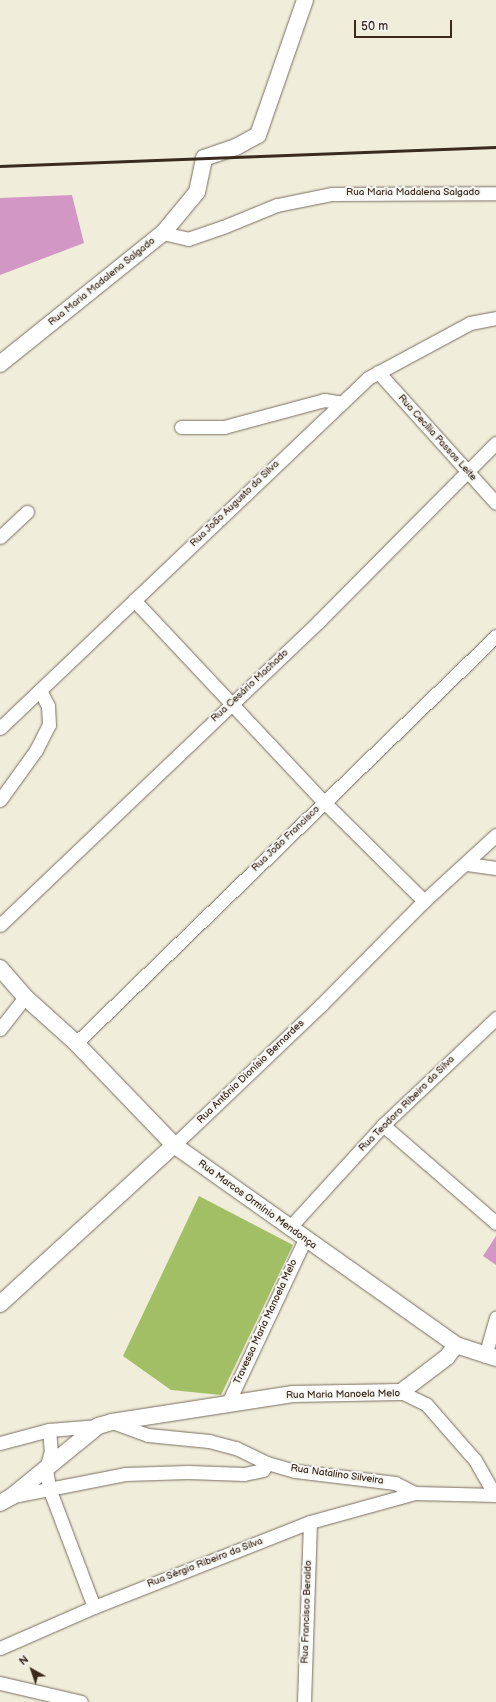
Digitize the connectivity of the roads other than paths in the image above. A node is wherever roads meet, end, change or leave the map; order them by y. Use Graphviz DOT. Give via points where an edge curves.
graph roads {
  1 [pos="305,0"];
  2 [pos="496,193"];
  3 [pos="163,233"];
  4 [pos="496,318"];
  5 [pos="0,364"];
  6 [pos="378,372"];
  7 [pos="339,402"];
  8 [pos="181,427"];
  9 [pos="496,443"];
  10 [pos="467,471"];
  11 [pos="496,503"];
  12 [pos="27,512"];
  13 [pos="0,537"];
  14 [pos="134,600"];
  15 [pos="496,636"];
  16 [pos="40,690"];
  17 [pos="231,703"];
  18 [pos="0,728"];
  19 [pos="0,800"];
  20 [pos="324,802"];
  21 [pos="496,835"];
  22 [pos="467,864"];
  23 [pos="496,868"];
  24 [pos="424,901"];
  25 [pos="0,925"];
  26 [pos="0,968"];
  27 [pos="26,997"];
  28 [pos="496,1018"];
  29 [pos="0,1029"];
  30 [pos="76,1043"];
  31 [pos="383,1125"];
  32 [pos="174,1145"];
  33 [pos="496,1223"];
  34 [pos="289,1228"];
  35 [pos="305,1239"];
  36 [pos="0,1304"];
  37 [pos="496,1318"];
  38 [pos="456,1345"];
  39 [pos="491,1357"];
  40 [pos="401,1392"];
  41 [pos="227,1405"];
  42 [pos="105,1424"];
  43 [pos="50,1430"];
  44 [pos="0,1443"];
  45 [pos="267,1463"];
  46 [pos="46,1469"];
  47 [pos="49,1488"];
  48 [pos="415,1493"];
  49 [pos="496,1495"];
  50 [pos="6,1500"];
  51 [pos="310,1522"];
  52 [pos="94,1607"];
  53 [pos="0,1648"];
  54 [pos="0,1683"];
  55 [pos="81,1702"];
  56 [pos="304,1702"];
  1 -- 3 [label="street" via="258,135 236,147 204,158 197,192"];
  2 -- 3 [label="street, Rua Maria Madalena Salgado" via="331,194 277,204 188,239"];
  3 -- 5 [label="street, Rua Maria Madalena Salgado"];
  4 -- 6 [label="street, Rua João Augusto da Silva" via="470,322"];
  6 -- 7 [label="street, Rua João Augusto da Silva"];
  6 -- 10 [label="street, Rua Cecília Passos Leite"];
  7 -- 8 [label="street" via="324,400 224,427"];
  7 -- 14 [label="street, Rua João Augusto da Silva"];
  9 -- 10 [label="street, Rua Cesário Machado"];
  10 -- 11 [label="street, Rua Cecília Passos Leite"];
  10 -- 17 [label="street, Rua Cesário Machado" via="319,621"];
  12 -- 13 [label="street"];
  14 -- 16 [label="street, Rua João Augusto da Silva"];
  14 -- 17 [label="street"];
  15 -- 20 [label="street, Rua João Francisco"];
  16 -- 18 [label="street, Rua João Augusto da Silva"];
  16 -- 19 [label="street" via="48,706 49,725 36,750"];
  17 -- 20 [label="street"];
  17 -- 25 [label="street, Rua Cesário Machado"];
  20 -- 24 [label="street"];
  20 -- 30 [label="street, Rua João Francisco"];
  21 -- 22 [label="street, Rua Antônio Dionísio Bernardes"];
  22 -- 23 [label="street"];
  22 -- 24 [label="street, Rua Antônio Dionísio Bernardes"];
  24 -- 32 [label="street, Rua Antônio Dionísio Bernardes" via="321,1005"];
  26 -- 27 [label="street, Rua Marcos Ormínio Mendonça"];
  27 -- 29 [label="street"];
  27 -- 30 [label="street, Rua Marcos Ormínio Mendonça"];
  28 -- 31 [label="street, Rua Teodoro Ribeiro da Silva"];
  30 -- 32 [label="street, Rua Marcos Ormínio Mendonça"];
  31 -- 33 [label="street"];
  31 -- 34 [label="street, Rua Teodoro Ribeiro da Silva"];
  32 -- 34 [label="street, Rua Marcos Ormínio Mendonça"];
  32 -- 36 [label="street, Rua Antônio Dionísio Bernardes"];
  34 -- 35 [label="street, Rua Marcos Ormínio Mendonça"];
  35 -- 38 [label="street, Rua Marcos Ormínio Mendonça"];
  35 -- 41 [label="street, Travessa Maria Manoela Melo"];
  37 -- 39 [label="street"];
  38 -- 39 [label="street, Rua Marcos Ormínio Mendonça"];
  38 -- 40 [label="street" via="447,1357"];
  40 -- 41 [label="street, Rua Maria Manoela Melo" via="293,1394"];
  40 -- 49 [label="street, Rua Maria Manoela Melo" via="426,1404 475,1460"];
  41 -- 42 [label="street, Rua Maria Manoela Melo"];
  42 -- 43 [label="street"];
  42 -- 45 [label="street, Rua Natalino Silveira" via="148,1434 209,1440 236,1448"];
  42 -- 46 [label="street"];
  43 -- 44 [label="street"];
  43 -- 46 [label="street" via="51,1451"];
  45 -- 47 [label="street" via="263,1470 244,1474 125,1474"];
  45 -- 48 [label="street, Rua Natalino Silveira" via="295,1471 395,1483"];
  46 -- 47 [label="street"];
  46 -- 50 [label="street"];
  47 -- 50 [label="street"];
  47 -- 52 [label="street"];
  48 -- 49 [label="street, Rua Natalino Silveira"];
  48 -- 51 [label="street, Rua Sérgio Ribeiro da Silva"];
  51 -- 52 [label="street, Rua Sérgio Ribeiro da Silva"];
  51 -- 56 [label="street, Rua Francisco Beraldo"];
  52 -- 53 [label="street, Rua Sérgio Ribeiro da Silva"];
  54 -- 55 [label="street"];
}
